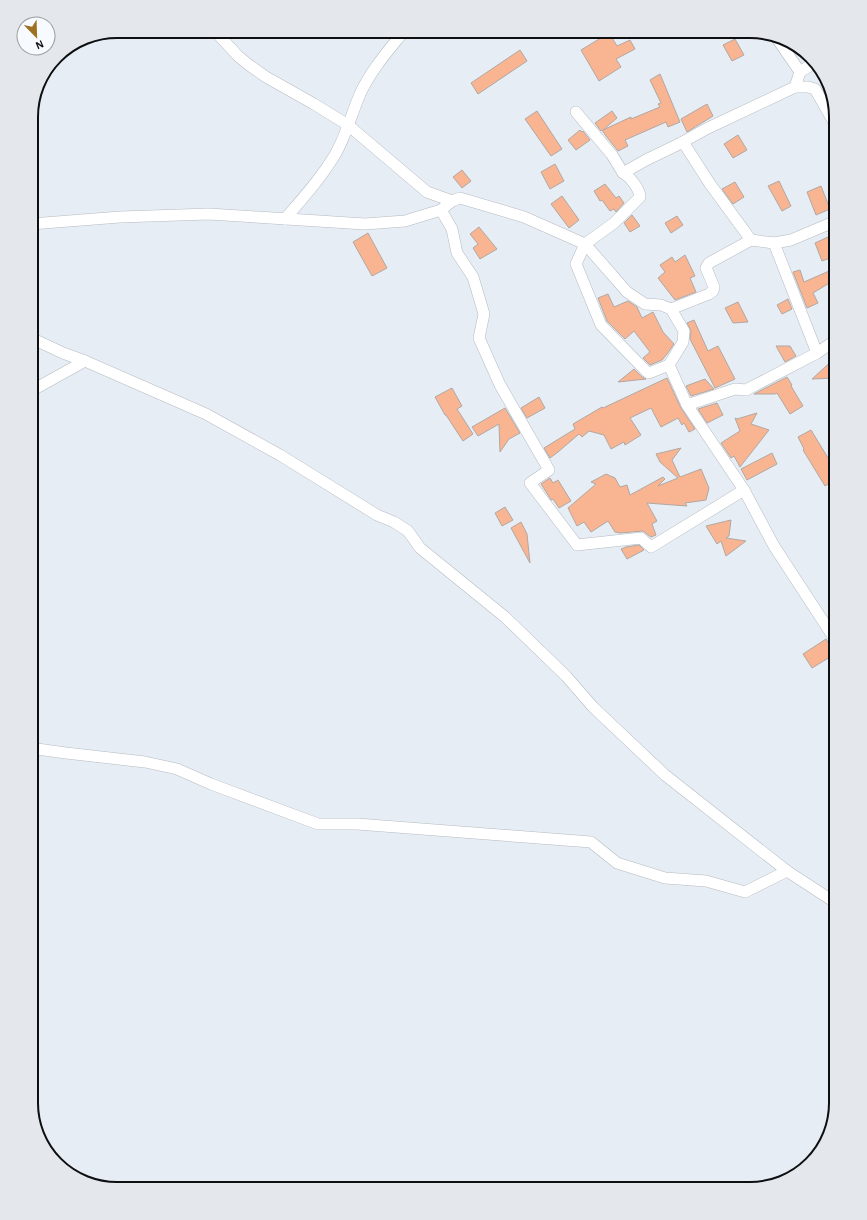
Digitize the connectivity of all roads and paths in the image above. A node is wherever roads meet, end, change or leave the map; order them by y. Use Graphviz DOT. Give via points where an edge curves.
graph roads {
  1 [pos="221,38"];
  2 [pos="399,38"];
  3 [pos="781,44"];
  4 [pos="810,66"];
  5 [pos="800,72"];
  6 [pos="795,87"];
  7 [pos="576,112"];
  8 [pos="829,113"];
  9 [pos="348,125"];
  10 [pos="683,142"];
  11 [pos="624,173"];
  12 [pos="452,201"];
  13 [pos="441,210"];
  14 [pos="285,219"];
  15 [pos="38,223"];
  16 [pos="829,224"];
  17 [pos="751,240"];
  18 [pos="774,243"];
  19 [pos="585,244"];
  20 [pos="671,309"];
  21 [pos="38,341"];
  22 [pos="829,344"];
  23 [pos="817,352"];
  24 [pos="85,361"];
  25 [pos="669,365"];
  26 [pos="38,387"];
  27 [pos="687,405"];
  28 [pos="744,490"];
  29 [pos="829,630"];
  30 [pos="38,749"];
  31 [pos="787,871"];
  32 [pos="829,898"];
  1 -- 9 [label="street" via="238,56 266,77"];
  2 -- 9 [label="street" via="366,82"];
  3 -- 5 [label="street"];
  4 -- 5 [label="street"];
  5 -- 6 [label="street"];
  6 -- 8 [label="street" via="815,89"];
  6 -- 10 [label="street"];
  7 -- 11 [label="street" via="612,154"];
  9 -- 12 [label="street" via="427,192"];
  9 -- 14 [label="street" via="330,162"];
  10 -- 11 [label="street"];
  10 -- 17 [label="street"];
  11 -- 19 [label="street" via="640,197 614,223"];
  12 -- 13 [label="street"];
  12 -- 19 [label="street" via="460,198 524,217"];
  13 -- 14 [label="street" via="405,221 365,224"];
  13 -- 28 [label="street" via="452,228 457,253 472,277 484,314 479,338 500,385 549,470 530,483 577,546 641,538 651,547"];
  14 -- 15 [label="street" via="209,214"];
  16 -- 18 [label="street" via="797,238"];
  17 -- 18 [label="street"];
  17 -- 20 [label="street" via="707,265 713,291"];
  18 -- 23 [label="street"];
  19 -- 20 [label="street" via="627,292 645,304 661,305"];
  19 -- 25 [label="street" via="576,264 601,325 647,372"];
  20 -- 25 [label="street" via="684,331 683,342"];
  21 -- 24 [label="street"];
  22 -- 23 [label="street"];
  23 -- 27 [label="street" via="746,390 735,389"];
  24 -- 26 [label="street"];
  24 -- 31 [label="street" via="206,414 408,532 420,548 506,617 566,676 593,707 665,775"];
  25 -- 27 [label="street"];
  27 -- 28 [label="street"];
  28 -- 29 [label="street" via="774,546"];
  30 -- 31 [label="street" via="145,762 177,769 318,824 357,824 591,842 616,863 665,878 706,881 745,892"];
  31 -- 32 [label="street"];
}
